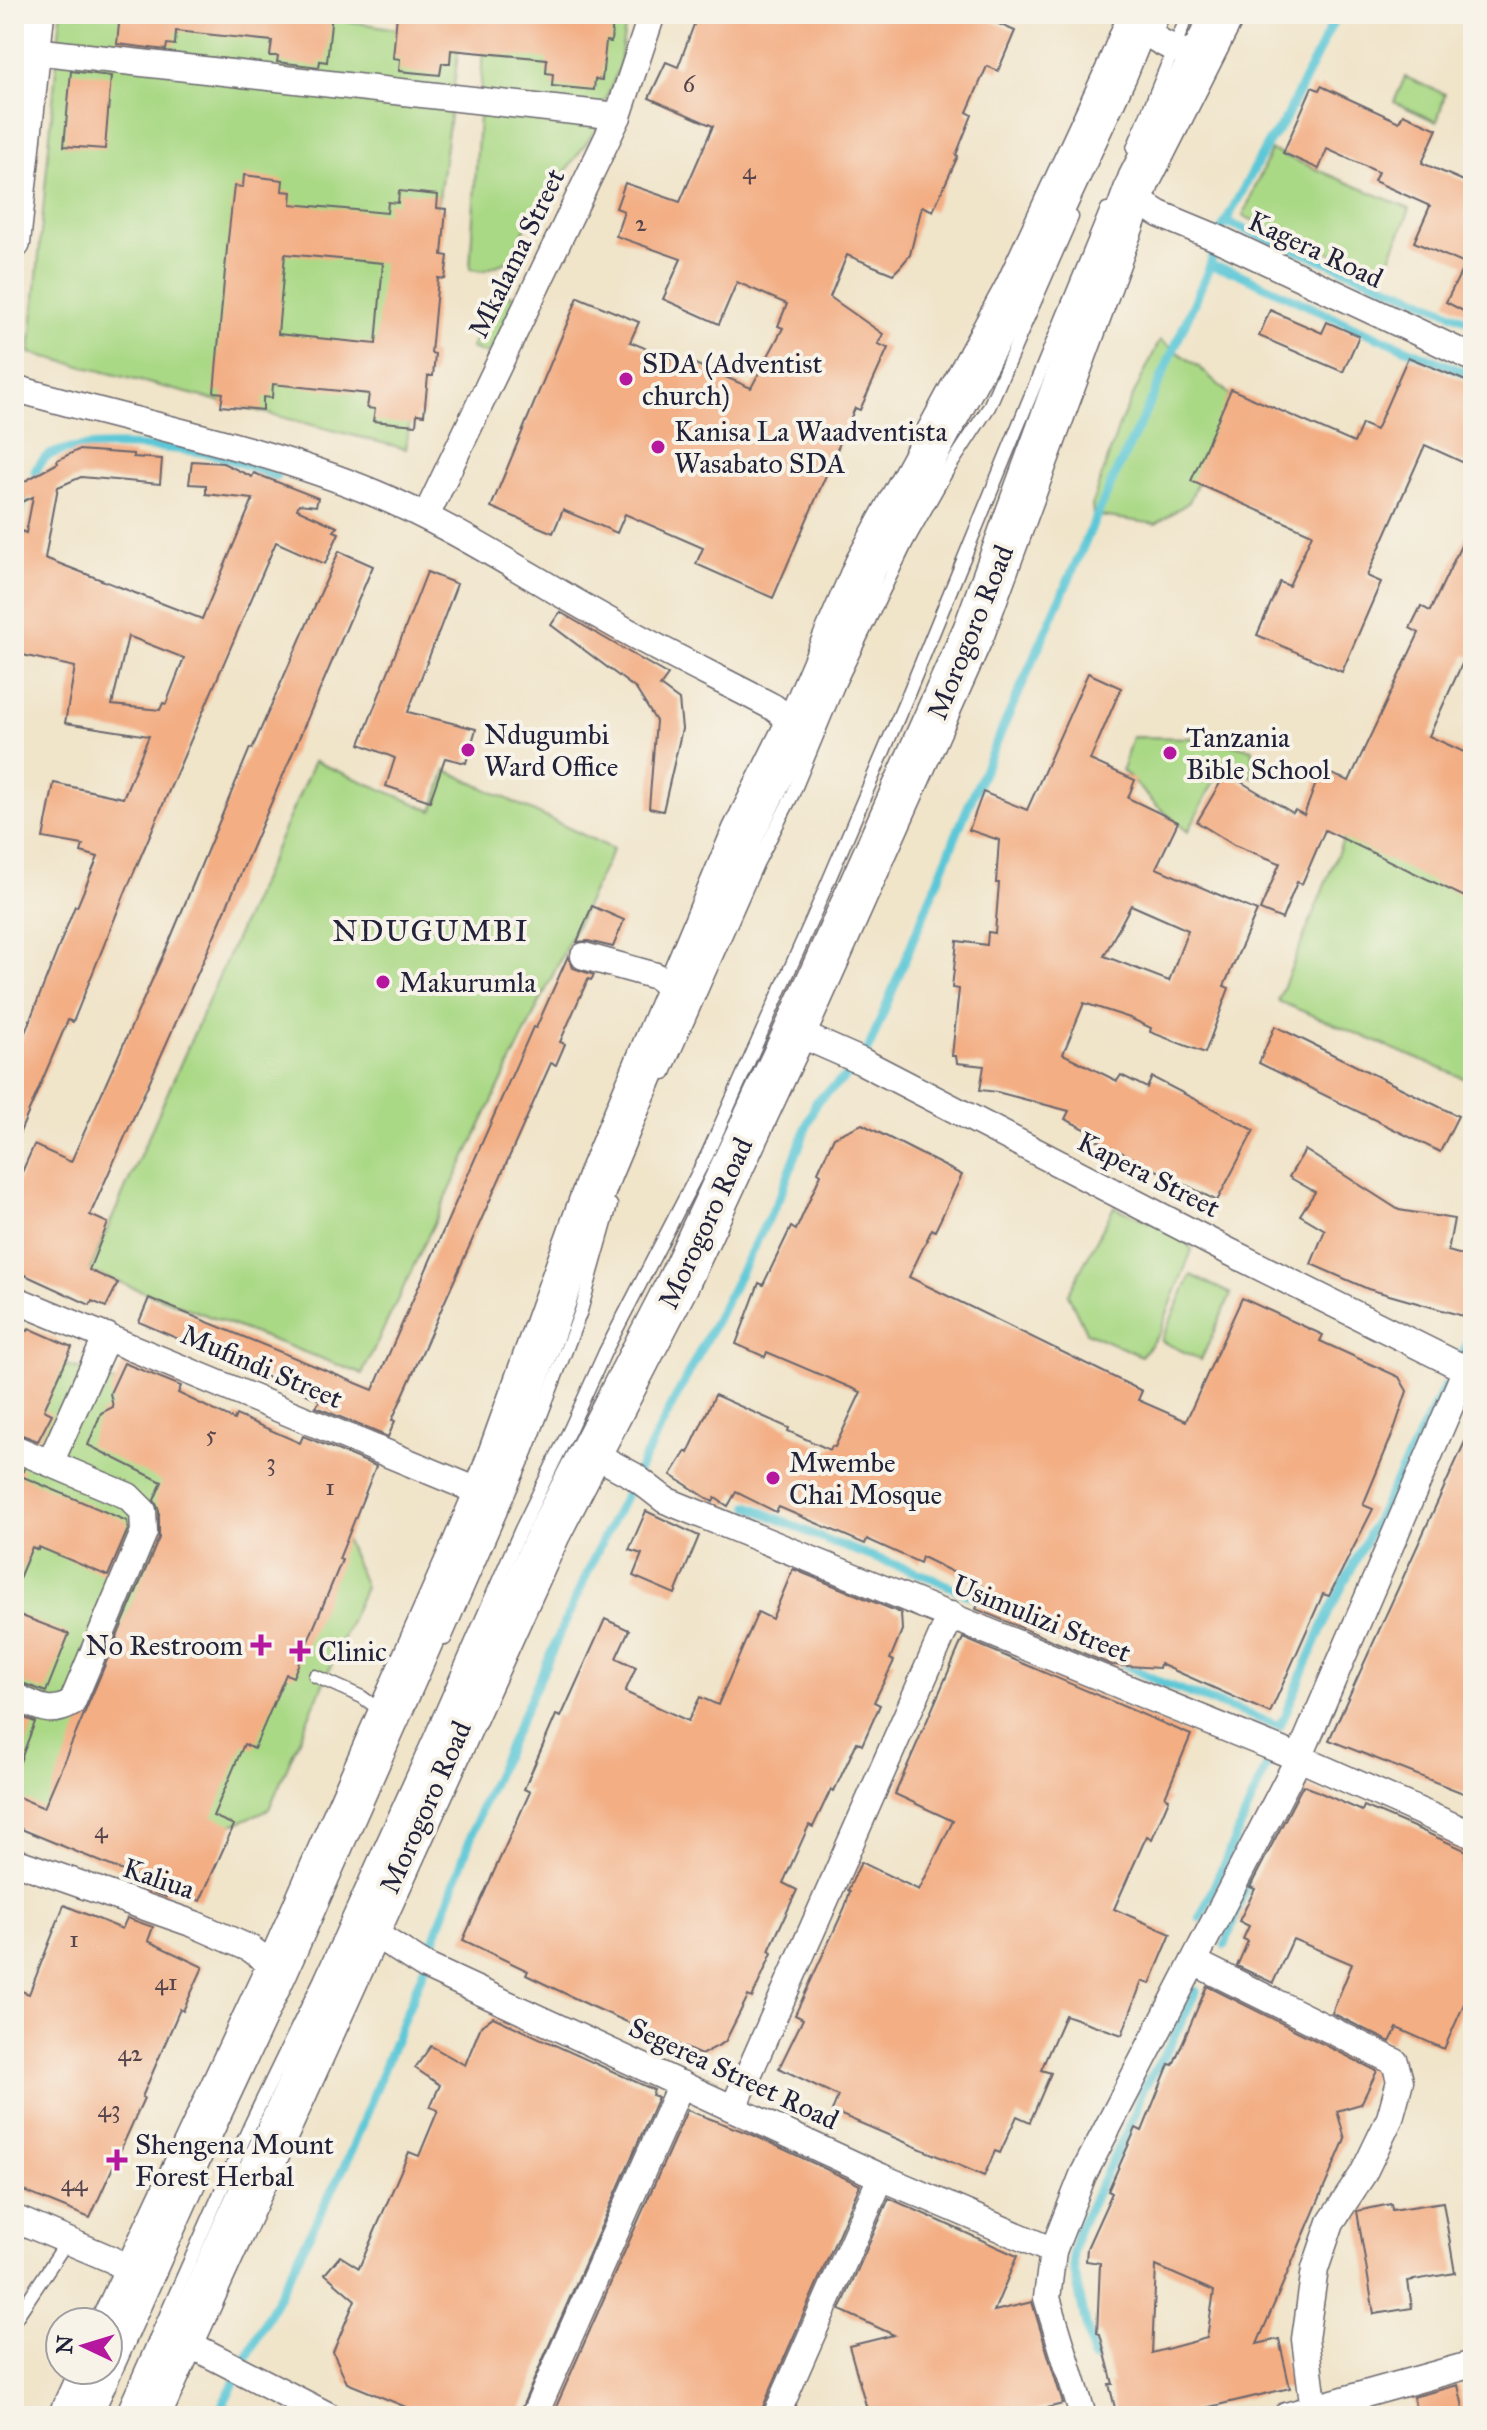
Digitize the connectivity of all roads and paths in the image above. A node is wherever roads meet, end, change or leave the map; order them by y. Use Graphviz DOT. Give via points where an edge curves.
graph roads {
  1 [pos="38,14"];
  2 [pos="652,14"];
  3 [pos="1188,14"];
  4 [pos="1223,14"];
  5 [pos="1156,32"];
  6 [pos="34,51"];
  7 [pos="618,116"];
  8 [pos="1124,185"];
  9 [pos="1074,211"];
  10 [pos="14,243"];
  11 [pos="1473,358"];
  12 [pos="14,388"];
  13 [pos="426,516"];
  14 [pos="796,725"];
  15 [pos="584,956"];
  16 [pos="676,992"];
  17 [pos="795,1032"];
  18 [pos="661,1082"];
  19 [pos="617,1190"];
  20 [pos="14,1299"];
  21 [pos="107,1336"];
  22 [pos="1471,1367"];
  23 [pos="14,1448"];
  24 [pos="592,1453"];
  25 [pos="50,1463"];
  26 [pos="485,1494"];
  27 [pos="951,1615"];
  28 [pos="440,1650"];
  29 [pos="315,1676"];
  30 [pos="14,1696"];
  31 [pos="387,1715"];
  32 [pos="1299,1758"];
  33 [pos="1473,1835"];
  34 [pos="14,1861"];
  35 [pos="381,1938"];
  36 [pos="1194,1962"];
  37 [pos="277,1969"];
  38 [pos="681,2084"];
  39 [pos="734,2107"];
  40 [pos="210,2161"];
  41 [pos="881,2177"];
  42 [pos="14,2218"];
  43 [pos="68,2240"];
  44 [pos="1053,2251"];
  45 [pos="133,2275"];
  46 [pos="119,2306"];
  47 [pos="14,2321"];
  48 [pos="183,2341"];
  49 [pos="1473,2364"];
  50 [pos="84,2386"];
  51 [pos="1314,2410"];
  52 [pos="70,2416"];
  53 [pos="96,2416"];
  54 [pos="121,2416"];
  55 [pos="149,2416"];
  56 [pos="329,2416"];
  57 [pos="534,2416"];
  58 [pos="776,2416"];
  59 [pos="1083,2416"];
  60 [pos="1286,2416"];
  1 -- 6 [label="street"];
  2 -- 7 [label="street, Mkalama Street"];
  3 -- 5 [label="lane, Morogoro Road"];
  4 -- 5 [label="highway, Morogoro Road"];
  5 -- 8 [label="highway, Morogoro Road"];
  5 -- 14 [label="highway, Morogoro Road" via="1116,73 1015,291 865,567"];
  6 -- 7 [label="street"];
  6 -- 10 [label="street"];
  7 -- 13 [label="street, Mkalama Street"];
  8 -- 11 [label="street, Kagera Road" via="1159,214"];
  8 -- 17 [label="highway, Morogoro Road" via="974,631"];
  8 -- 54 [label="lane, Morogoro Road" via="707,1155 521,1529"];
  9 -- 18 [label="lane" via="989,407 907,542 839,683"];
  12 -- 13 [label="street" via="291,461"];
  13 -- 14 [label="street" via="606,620 773,707"];
  14 -- 16 [label="highway, Morogoro Road" via="743,833"];
  15 -- 16 [label="street" via="656,976"];
  16 -- 26 [label="highway, Morogoro Road" via="601,1172"];
  17 -- 22 [label="street, Kapera Street"];
  17 -- 24 [label="highway, Morogoro Road"];
  19 -- 28 [label="lane" via="581,1311 527,1452"];
  20 -- 21 [label="street, Mufindi Street"];
  21 -- 25 [label="street"];
  21 -- 26 [label="street, Mufindi Street"];
  22 -- 32 [label="street"];
  23 -- 25 [label="street"];
  24 -- 27 [label="street, Usimulizi Street" via="665,1500"];
  24 -- 35 [label="highway, Morogoro Road" via="549,1533"];
  25 -- 30 [label="street" via="128,1496 143,1511 144,1532 72,1703 59,1710"];
  26 -- 31 [label="highway, Morogoro Road"];
  27 -- 32 [label="street, Usimulizi Street"];
  27 -- 39 [label="street"];
  29 -- 31 [label="lane"];
  31 -- 37 [label="highway, Morogoro Road"];
  32 -- 33 [label="street, Usimulizi Street"];
  32 -- 36 [label="street"];
  34 -- 37 [label="street, Kaliua" via="194,1924 251,1949"];
  35 -- 38 [label="street, Segerea Street Road" via="425,1966"];
  35 -- 48 [label="highway, Morogoro Road"];
  36 -- 44 [label="street" via="1083,2175"];
  36 -- 51 [label="street" via="1395,2062 1400,2081 1390,2118 1363,2174 1331,2222 1315,2269 1305,2339"];
  37 -- 45 [label="highway, Morogoro Road"];
  38 -- 39 [label="street, Segerea Street Road"];
  38 -- 57 [label="street"];
  39 -- 41 [label="street, Segerea Street Road"];
  40 -- 53 [label="lane"];
  41 -- 44 [label="street, Segerea Street Road"];
  41 -- 58 [label="street"];
  42 -- 43 [label="street"];
  43 -- 45 [label="street"];
  43 -- 47 [label="lane"];
  44 -- 59 [label="street" via="1047,2298"];
  45 -- 46 [label="highway, Morogoro Road"];
  48 -- 55 [label="highway, Morogoro Road"];
  48 -- 56 [label="street"];
  49 -- 51 [label="street"];
  50 -- 52 [label="highway"];
  51 -- 60 [label="street"];
}
